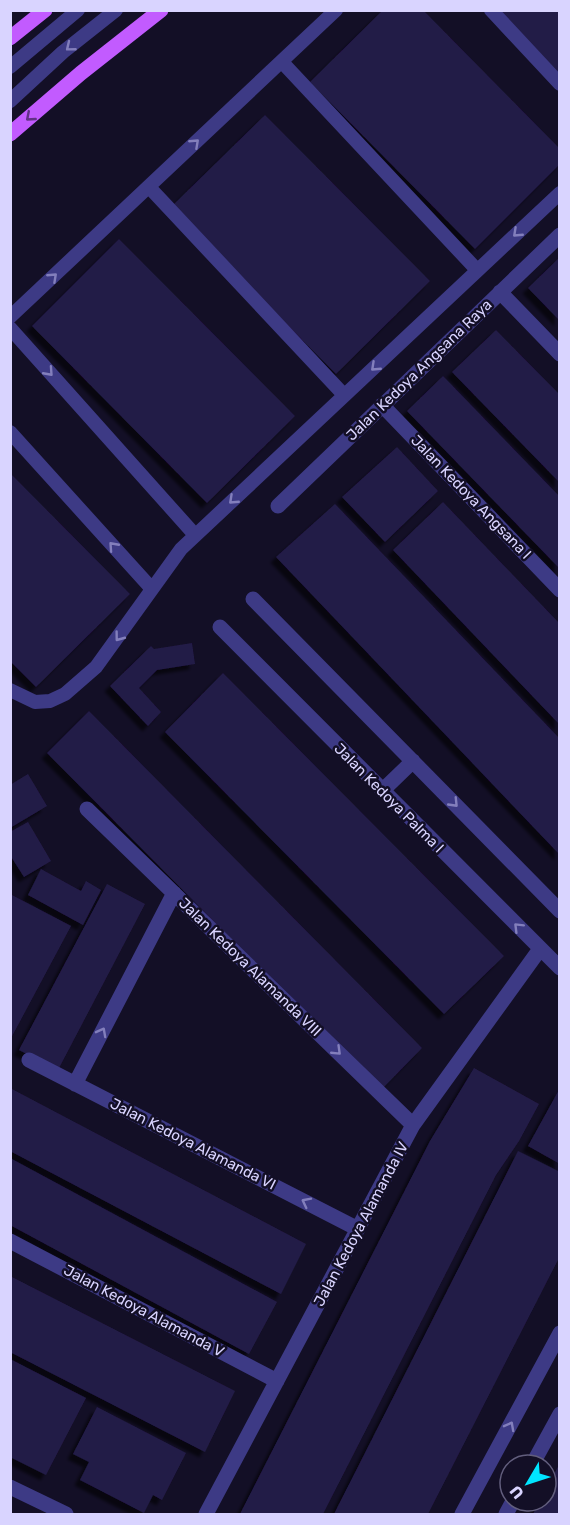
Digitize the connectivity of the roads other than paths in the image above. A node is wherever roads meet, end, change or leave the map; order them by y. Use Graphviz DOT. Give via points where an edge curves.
graph roads {
  1 [pos="45,10"];
  2 [pos="78,10"];
  3 [pos="116,10"];
  4 [pos="161,10"];
  5 [pos="336,10"];
  6 [pos="491,10"];
  7 [pos="10,38"];
  8 [pos="282,62"];
  9 [pos="10,67"];
  10 [pos="560,84"];
  11 [pos="10,101"];
  12 [pos="10,134"];
  13 [pos="149,187"];
  14 [pos="560,193"];
  15 [pos="560,235"];
  16 [pos="477,270"];
  17 [pos="500,292"];
  18 [pos="10,317"];
  19 [pos="10,328"];
  20 [pos="560,354"];
  21 [pos="344,395"];
  22 [pos="382,405"];
  23 [pos="10,432"];
  24 [pos="278,506"];
  25 [pos="195,535"];
  26 [pos="152,589"];
  27 [pos="560,590"];
  28 [pos="254,599"];
  29 [pos="220,627"];
  30 [pos="10,690"];
  31 [pos="413,761"];
  32 [pos="382,791"];
  33 [pos="87,809"];
  34 [pos="174,893"];
  35 [pos="560,911"];
  36 [pos="540,948"];
  37 [pos="560,968"];
  38 [pos="29,1060"];
  39 [pos="75,1084"];
  40 [pos="413,1125"];
  41 [pos="358,1229"];
  42 [pos="10,1241"];
  43 [pos="560,1333"];
  44 [pos="278,1381"];
  45 [pos="560,1414"];
  46 [pos="539,1453"];
  47 [pos="10,1487"];
  48 [pos="66,1515"];
  49 [pos="206,1515"];
  50 [pos="462,1515"];
  1 -- 7 [label="main road"];
  2 -- 9 [label="lane"];
  3 -- 11 [label="lane, one-way"];
  4 -- 12 [label="main road, one-way"];
  5 -- 8 [label="lane"];
  6 -- 10 [label="lane"];
  13 -- 8 [label="lane, one-way"];
  8 -- 16 [label="lane"];
  18 -- 13 [label="lane, one-way"];
  13 -- 21 [label="lane"];
  14 -- 16 [label="lane, one-way"];
  15 -- 17 [label="street, Jalan Kedoya Angsana Raya"];
  16 -- 21 [label="lane, one-way"];
  17 -- 20 [label="street"];
  17 -- 22 [label="street, Jalan Kedoya Angsana Raya"];
  19 -- 25 [label="lane, one-way"];
  21 -- 25 [label="lane, one-way"];
  22 -- 24 [label="street, Jalan Kedoya Angsana Raya"];
  22 -- 27 [label="street, Jalan Kedoya Angsana I"];
  26 -- 23 [label="lane, one-way"];
  25 -- 26 [label="lane"];
  26 -- 30 [label="lane, one-way" via="96,667 65,694 36,702"];
  28 -- 31 [label="street"];
  29 -- 32 [label="street, Jalan Kedoya Palma I"];
  31 -- 32 [label="street"];
  31 -- 35 [label="street, one-way"];
  36 -- 32 [label="street, Jalan Kedoya Palma I, one-way"];
  33 -- 34 [label="street, Jalan Kedoya Alamanda VIII"];
  39 -- 34 [label="street, one-way"];
  34 -- 40 [label="street, Jalan Kedoya Alamanda VIII, one-way"];
  36 -- 37 [label="street, Jalan Kedoya Palma I"];
  36 -- 40 [label="street, Jalan Kedoya Alamanda IV"];
  38 -- 39 [label="street, Jalan Kedoya Alamanda VI"];
  41 -- 39 [label="street, Jalan Kedoya Alamanda VI, one-way"];
  40 -- 41 [label="street, Jalan Kedoya Alamanda IV"];
  41 -- 44 [label="street, Jalan Kedoya Alamanda IV"];
  42 -- 44 [label="street, Jalan Kedoya Alamanda V"];
  50 -- 43 [label="street, one-way"];
  44 -- 49 [label="street, Jalan Kedoya Alamanda IV"];
  45 -- 46 [label="street"];
  47 -- 48 [label="street"];
}
